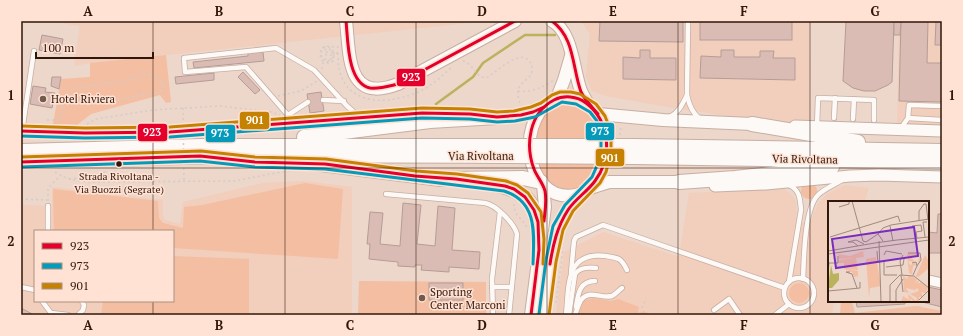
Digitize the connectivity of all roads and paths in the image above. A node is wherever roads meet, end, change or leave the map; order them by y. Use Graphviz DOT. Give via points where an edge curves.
graph roads {
  1 [pos="346,21"];
  2 [pos="515,21"];
  3 [pos="552,21"];
  4 [pos="688,21"];
  5 [pos="343,43"];
  6 [pos="34,51"];
  7 [pos="571,55"];
  8 [pos="332,61"];
  9 [pos="458,62"];
  10 [pos="454,65"];
  11 [pos="321,78"];
  12 [pos="556,78"];
  13 [pos="518,91"];
  14 [pos="686,95"];
  15 [pos="272,97"];
  16 [pos="557,98"];
  17 [pos="835,98"];
  18 [pos="854,99"];
  19 [pos="322,100"];
  20 [pos="344,101"];
  21 [pos="308,102"];
  22 [pos="63,103"];
  23 [pos="588,104"];
  24 [pos="942,106"];
  25 [pos="544,107"];
  26 [pos="183,108"];
  27 [pos="278,110"];
  28 [pos="521,110"];
  29 [pos="598,114"];
  30 [pos="370,116"];
  31 [pos="497,117"];
  32 [pos="287,118"];
  33 [pos="834,118"];
  34 [pos="908,118"];
  35 [pos="853,119"];
  36 [pos="47,120"];
  37 [pos="663,120"];
  38 [pos="874,120"];
  39 [pos="942,120"];
  40 [pos="703,121"];
  41 [pos="87,124"];
  42 [pos="752,124"];
  43 [pos="621,125"];
  44 [pos="817,127"];
  45 [pos="901,130"];
  46 [pos="21,131"];
  47 [pos="942,131"];
  48 [pos="620,140"];
  49 [pos="188,146"];
  50 [pos="942,146"];
  51 [pos="21,151"];
  52 [pos="508,151"];
  53 [pos="200,156"];
  54 [pos="942,158"];
  55 [pos="21,163"];
  56 [pos="49,166"];
  57 [pos="295,169"];
  58 [pos="60,176"];
  59 [pos="850,176"];
  60 [pos="942,178"];
  61 [pos="456,179"];
  62 [pos="184,181"];
  63 [pos="680,182"];
  64 [pos="782,182"];
  65 [pos="542,183"];
  66 [pos="586,190"];
  67 [pos="386,194"];
  68 [pos="21,199"];
  69 [pos="515,201"];
  70 [pos="48,206"];
  71 [pos="500,212"];
  72 [pos="528,228"];
  73 [pos="48,230"];
  74 [pos="539,250"];
  75 [pos="596,268"];
  76 [pos="627,270"];
  77 [pos="571,273"];
  78 [pos="803,279"];
  79 [pos="929,280"];
  80 [pos="595,281"];
  81 [pos="789,282"];
  82 [pos="942,282"];
  83 [pos="21,286"];
  84 [pos="492,287"];
  85 [pos="512,287"];
  86 [pos="622,288"];
  87 [pos="785,288"];
  88 [pos="34,290"];
  89 [pos="646,298"];
  90 [pos="43,302"];
  91 [pos="82,302"];
  92 [pos="545,302"];
  93 [pos="850,302"];
  94 [pos="918,302"];
  95 [pos="789,304"];
  96 [pos="642,308"];
  97 [pos="714,310"];
  98 [pos="68,315"];
  99 [pos="78,315"];
  100 [pos="494,315"];
  101 [pos="508,315"];
  102 [pos="531,315"];
  103 [pos="544,315"];
  104 [pos="548,315"];
  105 [pos="566,315"];
  106 [pos="570,315"];
  107 [pos="574,315"];
  108 [pos="740,315"];
  109 [pos="775,315"];
  110 [pos="863,315"];
  111 [pos="878,315"];
  112 [pos="923,315"];
  113 [pos="933,315"];
  1 -- 5 [label="main road"];
  2 -- 5 [label="main road" via="398,84 383,88 363,84 356,77"];
  3 -- 7 [label="main road" via="560,26"];
  4 -- 14 [label="lane"];
  5 -- 8 [label="path, bridge" via="325,46 321,50 320,52 320,54 322,58 328,60 333,57 334,55 334,52 331,48 325,47 321,50 321,51 320,53 320,55 321,57 324,60 328,61 331,60 334,56 334,53 329,49 322,50 321,53 320,54 320,56 324,62"];
  6 -- 46 [label="lane"];
  7 -- 16 [label="main road"];
  7 -- 23 [label="main road" via="581,92"];
  8 -- 10 [label="path, bridge" via="334,55 326,52 338,53 340,76 345,84 363,98 374,100 416,93 428,87"];
  8 -- 11 [label="path" via="323,63"];
  9 -- 13 [label="path" via="469,63 480,77 484,78 516,58 524,57 532,65 532,71 531,76"];
  11 -- 15 [label="path" via="301,91"];
  11 -- 15 [label="lane" via="314,70 276,48 184,58 185,72 246,67"];
  11 -- 20 [label="lane"];
  12 -- 13 [label="path" via="538,88"];
  13 -- 28 [label="path"];
  14 -- 37 [label="lane" via="675,114"];
  14 -- 40 [label="lane" via="696,116"];
  15 -- 32 [label="lane"];
  16 -- 23 [label="main road" via="574,98"];
  16 -- 25 [label="main road"];
  17 -- 18 [label="lane"];
  17 -- 33 [label="lane"];
  17 -- 44 [label="lane" via="818,98"];
  18 -- 35 [label="lane"];
  18 -- 38 [label="lane" via="874,100"];
  19 -- 20 [label="lane"];
  20 -- 30 [label="lane" via="355,113"];
  21 -- 32 [label="lane"];
  22 -- 22 [label="path" via="98,103 161,92 164,87 156,76 145,74 122,81 74,88"];
  22 -- 36 [label="path" via="60,120"];
  23 -- 29 [label="main road"];
  24 -- 34 [label="lane" via="909,105"];
  25 -- 31 [label="main road" via="521,115"];
  25 -- 65 [label="main road" via="534,122 530,143 534,169"];
  26 -- 32 [label="path" via="220,106 271,112"];
  26 -- 41 [label="path" via="96,118"];
  26 -- 62 [label="path, bridge"];
  27 -- 32 [label="path"];
  29 -- 37 [label="main road"];
  29 -- 66 [label="main road" via="605,130 606,152 600,173"];
  30 -- 31 [label="street" via="434,113"];
  30 -- 32 [label="street"];
  31 -- 49 [label="highway" via="430,121 309,137 225,140"];
  32 -- 46 [label="street" via="158,133"];
  34 -- 39 [label="lane"];
  34 -- 45 [label="lane"];
  37 -- 40 [label="main road"];
  40 -- 42 [label="main road"];
  42 -- 44 [label="street"];
  42 -- 50 [label="highway" via="860,142"];
  43 -- 48 [label="path"];
  44 -- 45 [label="street"];
  45 -- 47 [label="street"];
  49 -- 51 [label="highway, Via Rivoltana"];
  49 -- 52 [label="highway, Via Rivoltana" via="320,145"];
  52 -- 53 [label="highway, Via Rivoltana"];
  52 -- 54 [label="highway, Via Rivoltana, bridge"];
  53 -- 56 [label="highway, Via Rivoltana"];
  53 -- 61 [label="highway" via="254,162 325,164"];
  54 -- 63 [label="highway" via="892,166 842,166"];
  55 -- 56 [label="highway, Via Rivoltana"];
  56 -- 58 [label="path"];
  57 -- 62 [label="path" via="234,181"];
  58 -- 62 [label="path" via="90,182"];
  58 -- 68 [label="path" via="48,188 48,200"];
  59 -- 60 [label="street"];
  59 -- 64 [label="street"];
  59 -- 78 [label="lane" via="820,193 814,201 807,224"];
  61 -- 65 [label="highway" via="523,178"];
  61 -- 74 [label="highway" via="505,186 522,194 536,214"];
  63 -- 64 [label="street" via="702,186"];
  63 -- 66 [label="main road" via="609,182"];
  64 -- 81 [label="lane" via="797,190 801,210"];
  65 -- 66 [label="main road" via="562,195 577,195"];
  65 -- 74 [label="main road" via="546,204"];
  66 -- 92 [label="main road" via="569,208 558,228 551,256"];
  67 -- 71 [label="lane" via="488,204"];
  69 -- 72 [label="path" via="515,212"];
  70 -- 73 [label="lane"];
  71 -- 84 [label="lane"];
  71 -- 85 [label="lane" via="517,234"];
  74 -- 102 [label="main road"];
  75 -- 106 [label="lane" via="586,268 575,274"];
  76 -- 77 [label="lane" via="620,258 600,255 583,258 577,262"];
  77 -- 87 [label="lane" via="576,237 603,225"];
  77 -- 105 [label="lane"];
  78 -- 81 [label="lane" via="796,278"];
  78 -- 95 [label="lane" via="812,285 813,299 802,308 795,308"];
  79 -- 82 [label="street"];
  80 -- 107 [label="lane" via="581,287"];
  81 -- 87 [label="lane"];
  83 -- 88 [label="lane"];
  84 -- 85 [label="lane"];
  84 -- 100 [label="lane"];
  85 -- 101 [label="lane"];
  86 -- 107 [label="lane" via="613,296 587,296 581,301"];
  87 -- 95 [label="lane" via="784,296"];
  89 -- 96 [label="path"];
  90 -- 98 [label="lane" via="51,312"];
  91 -- 99 [label="lane" via="83,310"];
  92 -- 103 [label="main road"];
  92 -- 104 [label="lane"];
  93 -- 110 [label="path" via="854,313"];
  94 -- 112 [label="path"];
  95 -- 109 [label="lane"];
  97 -- 108 [label="lane" via="729,299"];
  111 -- 112 [label="path" via="899,311"];
  112 -- 113 [label="path"];
}
